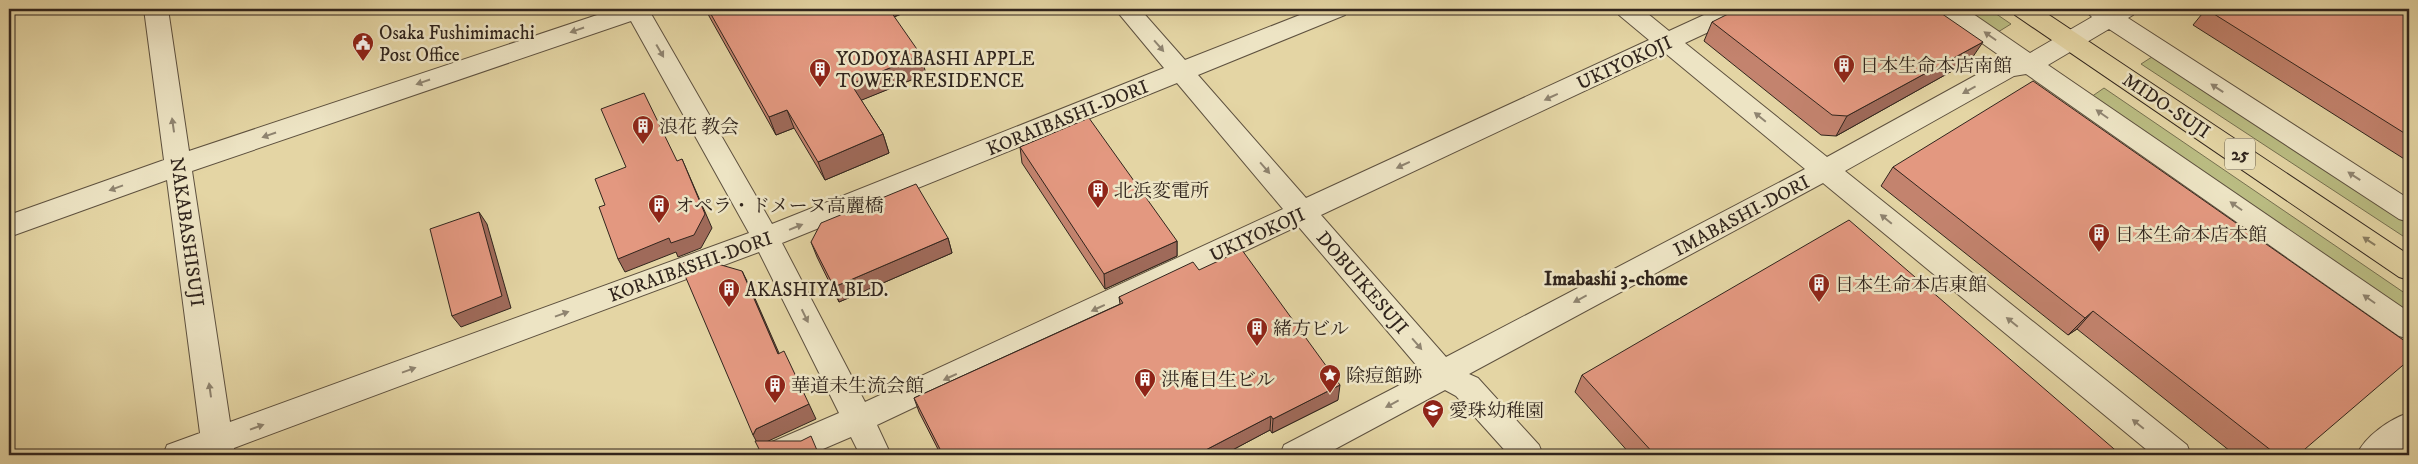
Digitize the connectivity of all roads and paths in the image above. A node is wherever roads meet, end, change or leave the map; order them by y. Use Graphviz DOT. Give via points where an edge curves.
graph roads {
  1 [pos="156,9"];
  2 [pos="637,9"];
  3 [pos="1127,9"];
  4 [pos="1337,9"];
  5 [pos="1627,9"];
  6 [pos="1737,9"];
  7 [pos="1950,9"];
  8 [pos="2023,9"];
  9 [pos="2110,12"];
  10 [pos="2070,40"];
  11 [pos="1668,42"];
  12 [pos="2030,64"];
  13 [pos="1181,71"];
  14 [pos="179,166"];
  15 [pos="1826,170"];
  16 [pos="1304,212"];
  17 [pos="2409,212"];
  18 [pos="9,226"];
  19 [pos="766,238"];
  20 [pos="2409,269"];
  21 [pos="2409,327"];
  22 [pos="1444,376"];
  23 [pos="857,420"];
  24 [pos="2409,426"];
  25 [pos="218,448"];
  26 [pos="178,455"];
  27 [pos="776,455"];
  28 [pos="876,455"];
  29 [pos="1295,455"];
  30 [pos="1528,455"];
  31 [pos="2176,455"];
  32 [pos="2372,455"];
  14 -- 1 [label="street, NAKABASHISUJI, one-way"];
  2 -- 14 [label="street, one-way"];
  2 -- 19 [label="street, one-way"];
  3 -- 13 [label="street, DOBUIKESUJI, one-way"];
  4 -- 13 [label="street, KORAIBASHI-DORI"];
  5 -- 11 [label="street"];
  6 -- 11 [label="street, UKIYOKOJI"];
  12 -- 7 [label="street, one-way"];
  8 -- 10 [label="highway, MIDO-SUJI / 25"];
  9 -- 10 [label="street, IMABASHI-DORI"];
  17 -- 9 [label="street, one-way"];
  10 -- 12 [label="street, IMABASHI-DORI"];
  20 -- 10 [label="highway, MIDO-SUJI / 25, one-way"];
  15 -- 11 [label="street, one-way"];
  11 -- 16 [label="street, UKIYOKOJI, one-way"];
  12 -- 15 [label="street, IMABASHI-DORI, one-way" via="2007,68"];
  21 -- 12 [label="street, one-way"];
  13 -- 16 [label="street, DOBUIKESUJI, one-way"];
  19 -- 13 [label="street, KORAIBASHI-DORI, one-way"];
  14 -- 18 [label="street, one-way"];
  25 -- 14 [label="street, NAKABASHISUJI, one-way"];
  15 -- 22 [label="street, IMABASHI-DORI, one-way" via="1462,362"];
  31 -- 15 [label="street, one-way"];
  16 -- 22 [label="street, DOBUIKESUJI, one-way"];
  16 -- 23 [label="street, UKIYOKOJI, one-way"];
  19 -- 23 [label="street, one-way"];
  25 -- 19 [label="street, KORAIBASHI-DORI, one-way"];
  22 -- 29 [label="street, IMABASHI-DORI, one-way"];
  22 -- 30 [label="street, DOBUIKESUJI" via="1467,387"];
  23 -- 27 [label="street, UKIYOKOJI"];
  23 -- 28 [label="street"];
  24 -- 32 [label="street"];
  25 -- 26 [label="street, KORAIBASHI-DORI"];
}
